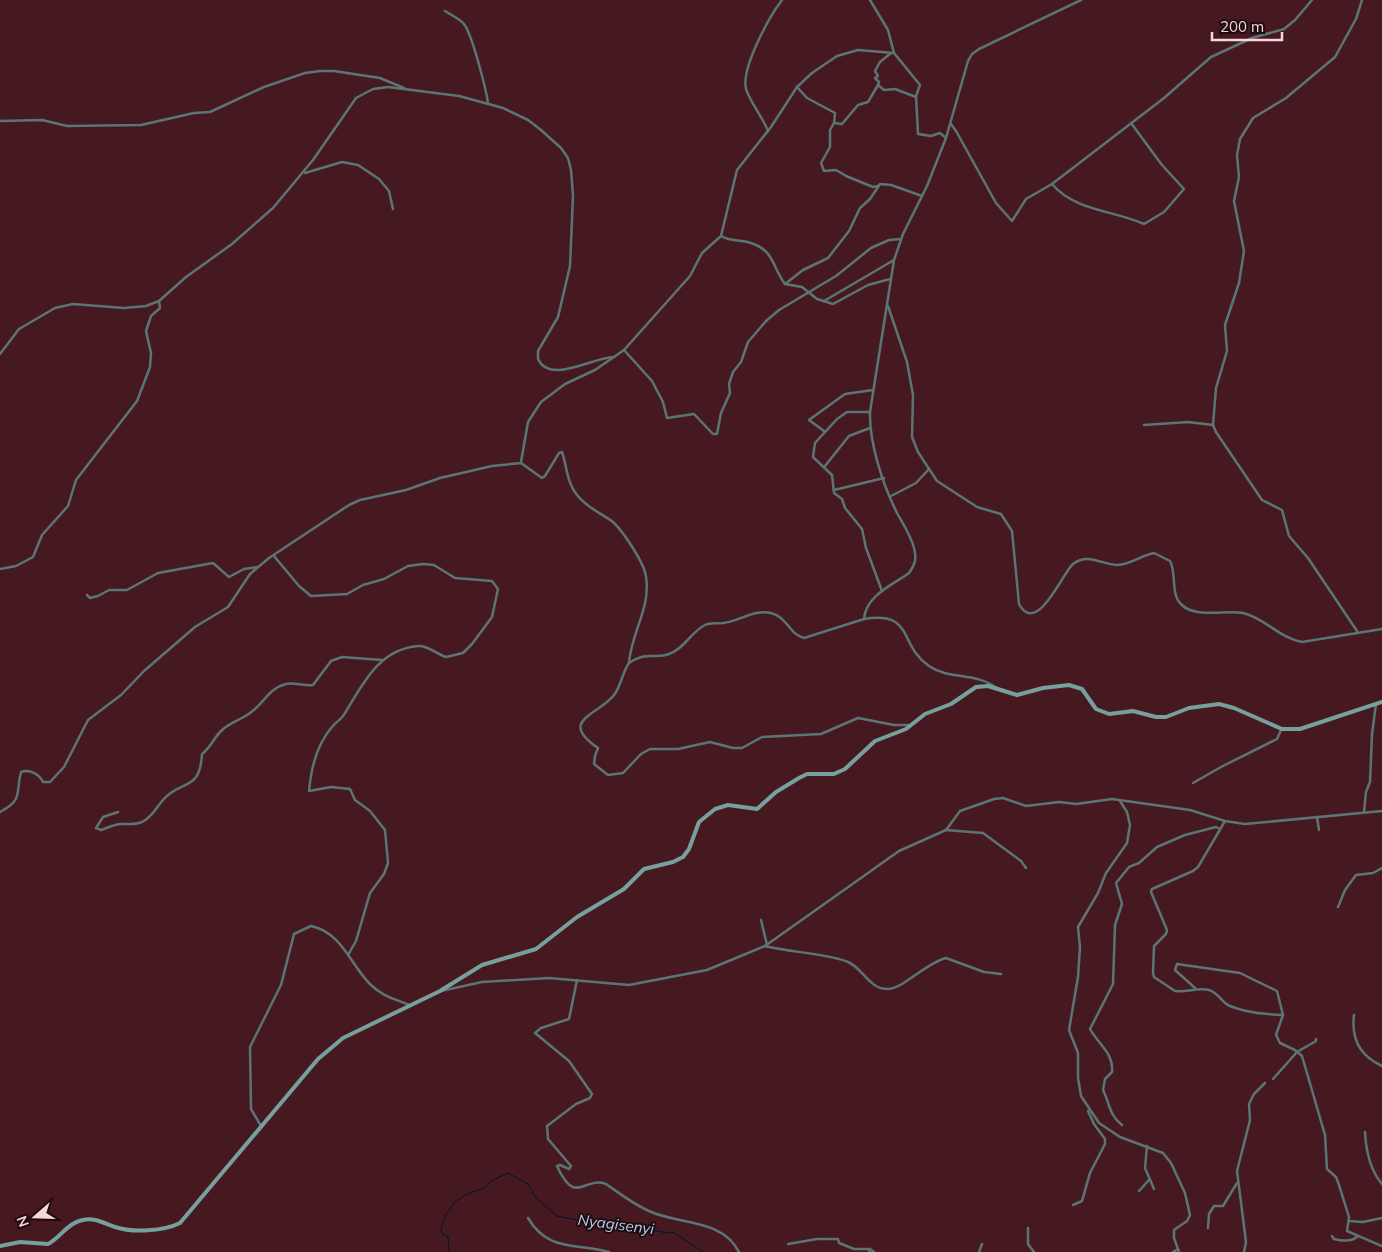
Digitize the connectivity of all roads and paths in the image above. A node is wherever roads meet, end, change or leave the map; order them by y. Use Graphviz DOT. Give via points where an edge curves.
graph roads {
  1 [pos="782,0"];
  2 [pos="870,0"];
  3 [pos="1081,0"];
  4 [pos="1312,0"];
  5 [pos="1362,0"];
  6 [pos="445,11"];
  7 [pos="893,53"];
  8 [pos="878,85"];
  9 [pos="797,87"];
  10 [pos="406,88"];
  11 [pos="916,97"];
  12 [pos="488,103"];
  13 [pos="0,120"];
  14 [pos="1131,122"];
  15 [pos="834,124"];
  16 [pos="951,124"];
  17 [pos="768,131"];
  18 [pos="946,138"];
  19 [pos="303,173"];
  20 [pos="1052,184"];
  21 [pos="878,186"];
  22 [pos="922,196"];
  23 [pos="393,209"];
  24 [pos="721,236"];
  25 [pos="901,239"];
  26 [pos="894,260"];
  27 [pos="890,279"];
  28 [pos="784,284"];
  29 [pos="809,293"];
  30 [pos="159,301"];
  31 [pos="824,301"];
  32 [pos="888,306"];
  33 [pos="624,350"];
  34 [pos="0,354"];
  35 [pos="614,357"];
  36 [pos="873,390"];
  37 [pos="870,412"];
  38 [pos="1144,425"];
  39 [pos="1213,425"];
  40 [pos="870,428"];
  41 [pos="824,431"];
  42 [pos="521,463"];
  43 [pos="825,466"];
  44 [pos="929,469"];
  45 [pos="884,478"];
  46 [pos="834,490"];
  47 [pos="891,496"];
  48 [pos="274,556"];
  49 [pos="259,567"];
  50 [pos="0,568"];
  51 [pos="882,591"];
  52 [pos="87,595"];
  53 [pos="864,619"];
  54 [pos="1382,628"];
  55 [pos="1357,631"];
  56 [pos="382,660"];
  57 [pos="629,663"];
  58 [pos="998,689"];
  59 [pos="1382,702"];
  60 [pos="1376,704"];
  61 [pos="910,725"];
  62 [pos="1282,728"];
  63 [pos="1193,783"];
  64 [pos="1120,801"];
  65 [pos="1382,811"];
  66 [pos="0,812"];
  67 [pos="118,812"];
  68 [pos="1364,812"];
  69 [pos="1317,817"];
  70 [pos="1225,821"];
  71 [pos="1220,829"];
  72 [pos="946,830"];
  73 [pos="1319,830"];
  74 [pos="1026,868"];
  75 [pos="1382,868"];
  76 [pos="1338,907"];
  77 [pos="761,920"];
  78 [pos="766,946"];
  79 [pos="348,955"];
  80 [pos="1001,974"];
  81 [pos="577,980"];
  82 [pos="1195,988"];
  83 [pos="440,992"];
  84 [pos="410,1006"];
  85 [pos="1283,1015"];
  86 [pos="1354,1015"];
  87 [pos="1316,1039"];
  88 [pos="1297,1052"];
  89 [pos="1382,1066"];
  90 [pos="1273,1079"];
  91 [pos="1265,1083"];
  92 [pos="1076,1092"];
  93 [pos="1081,1096"];
  94 [pos="1088,1107"];
  95 [pos="1122,1125"];
  96 [pos="261,1126"];
  97 [pos="1365,1132"];
  98 [pos="1146,1146"];
  99 [pos="1149,1180"];
  100 [pos="1238,1183"];
  101 [pos="1382,1184"];
  102 [pos="1154,1189"];
  103 [pos="1139,1192"];
  104 [pos="1073,1204"];
  105 [pos="528,1218"];
  106 [pos="1382,1218"];
  107 [pos="1349,1221"];
  108 [pos="1028,1228"];
  109 [pos="1208,1228"];
  110 [pos="1332,1236"];
  111 [pos="1358,1236"];
  112 [pos="788,1244"];
  113 [pos="982,1244"];
  114 [pos="0,1246"];
  115 [pos="1382,1246"];
  116 [pos="870,1251"];
  117 [pos="1179,1251"];
  118 [pos="609,1252"];
  119 [pos="739,1252"];
  120 [pos="874,1252"];
  121 [pos="979,1252"];
  122 [pos="1034,1252"];
  123 [pos="1173,1252"];
  124 [pos="1244,1252"];
  1 -- 17 [label="street" via="761,32 746,79 746,91"];
  2 -- 7 [label="street" via="888,30"];
  3 -- 16 [label="street" via="972,54"];
  4 -- 14 [label="street" via="1284,29 1252,38 1211,57"];
  5 -- 39 [label="street" via="1356,19 1335,57 1286,98 1253,118 1240,139 1237,155 1239,177 1234,201 1244,251 1239,283 1224,325 1227,351 1216,388"];
  6 -- 12 [label="street" via="467,30"];
  7 -- 8 [label="street" via="880,62 875,71"];
  7 -- 9 [label="street" via="858,50 837,56"];
  7 -- 11 [label="street" via="919,82"];
  8 -- 11 [label="street" via="884,90 895,89"];
  8 -- 15 [label="street" via="868,102 858,105 842,124"];
  9 -- 15 [label="street" via="807,98 835,113"];
  9 -- 17 [label="street"];
  10 -- 12 [label="street"];
  10 -- 13 [label="street" via="380,78 320,71 264,87 210,112 141,125 66,126 42,120"];
  10 -- 19 [label="street" via="384,87 360,96"];
  11 -- 18 [label="street" via="918,134 931,136 940,132"];
  12 -- 35 [label="street" via="528,120 541,130 561,148 571,170 570,266 558,317 538,351 539,362 546,369 559,371"];
  14 -- 20 [label="street"];
  14 -- 20 [label="street" via="1184,189 1161,214 1144,224 1077,203"];
  15 -- 21 [label="street" via="830,130 830,147 822,160 824,170 836,170"];
  16 -- 18 [label="street"];
  16 -- 20 [label="street" via="996,203 1012,221 1026,200"];
  17 -- 24 [label="street" via="737,170"];
  18 -- 22 [label="street"];
  19 -- 23 [label="street" via="342,162 358,165 379,179 389,191"];
  19 -- 30 [label="street" via="253,227"];
  21 -- 22 [label="street" via="891,185"];
  21 -- 28 [label="street" via="831,255"];
  22 -- 25 [label="street"];
  24 -- 28 [label="street" via="762,248 775,262"];
  24 -- 33 [label="street" via="702,253 690,276"];
  25 -- 26 [label="street"];
  25 -- 29 [label="street" via="871,248 841,273"];
  26 -- 27 [label="street"];
  26 -- 31 [label="street"];
  27 -- 31 [label="street" via="868,285 835,303"];
  27 -- 32 [label="street"];
  28 -- 29 [label="street" via="802,287"];
  29 -- 31 [label="street"];
  29 -- 33 [label="street" via="774,312 748,342 731,375 730,393 721,413 717,434 712,434 692,414 666,418 663,402 652,381"];
  30 -- 34 [label="street" via="124,308 73,304 55,308 20,328"];
  30 -- 50 [label="street" via="160,308 151,316 146,331 151,353 150,367 137,401 76,480 68,506 42,535 33,557 16,566"];
  32 -- 36 [label="street"];
  32 -- 44 [label="street" via="900,336 913,395 912,437"];
  33 -- 35 [label="street"];
  35 -- 42 [label="street" via="565,384 541,402 528,422"];
  36 -- 37 [label="street"];
  36 -- 41 [label="street" via="845,394 809,420"];
  37 -- 40 [label="street"];
  37 -- 41 [label="street" via="844,414"];
  38 -- 39 [label="street" via="1188,422"];
  39 -- 55 [label="street" via="1262,500 1282,510 1289,536 1308,558"];
  40 -- 43 [label="street" via="849,436"];
  40 -- 45 [label="street"];
  41 -- 43 [label="street" via="814,443 814,457"];
  42 -- 48 [label="street" via="492,466 360,500"];
  42 -- 57 [label="street" via="542,478 562,452 576,495 620,528 642,565 646,576 645,609"];
  43 -- 46 [label="street" via="832,475"];
  44 -- 47 [label="street" via="916,483"];
  44 -- 55 [label="street" via="945,486 977,507 1001,514 1009,523 1019,604 1026,612 1044,607 1076,562 1094,559 1117,565 1154,554 1170,561 1177,598 1189,610 1245,614 1302,642"];
  45 -- 46 [label="street"];
  45 -- 47 [label="street"];
  46 -- 51 [label="street" via="862,529"];
  47 -- 51 [label="street" via="911,539 915,563 909,573"];
  48 -- 49 [label="street"];
  48 -- 56 [label="street" via="302,590 311,596 347,594 408,566 423,564 434,566 455,578 492,581 498,587 492,617 463,653 443,656 424,646 417,646"];
  49 -- 52 [label="street" via="244,569 229,577 213,562 158,573 127,590 109,590 90,598"];
  49 -- 66 [label="street" via="245,580 228,607 195,627 121,695 88,720 64,767 50,782 42,782 30,771 21,772 17,799 11,807"];
  51 -- 53 [label="street" via="866,610"];
  53 -- 57 [label="street" via="804,638 795,634 784,619 766,613 750,614 730,622 704,626 671,653 645,655"];
  53 -- 58 [label="street" via="884,618 900,625 914,652 934,669 978,678"];
  54 -- 55 [label="street"];
  56 -- 67 [label="street" via="342,657 331,661 313,685 287,683 271,692 248,715 218,733 210,748 202,754 198,776 190,784 168,794 147,818 126,826 118,824 101,830 96,828 103,817"];
  56 -- 79 [label="street" via="367,676 344,715 320,746 309,791 331,787 350,789 355,800 370,811 386,835 388,863 370,893 356,941"];
  57 -- 61 [label="street" via="614,694 585,717 581,728 586,739 598,748 594,764 608,775 623,773 650,749 678,750 710,742 742,748 762,737 821,734 858,718 891,725"];
  58 -- 61 [label="main road" via="984,686 970,690 951,704 925,714"];
  58 -- 62 [label="main road" via="1017,695 1058,686 1076,687 1086,693 1096,709 1109,714 1132,711 1166,717 1198,706 1219,704"];
  59 -- 60 [label="main road"];
  60 -- 62 [label="main road" via="1300,729"];
  60 -- 68 [label="street" via="1370,782"];
  61 -- 83 [label="main road" via="875,741 845,770 834,774 807,774 776,792 757,809 728,804 715,809 699,822 683,857 644,869 624,889 576,917 536,949 491,961"];
  62 -- 63 [label="street" via="1277,739"];
  64 -- 70 [label="street" via="1190,810"];
  64 -- 72 [label="street" via="1026,806 1004,798 994,799 960,811"];
  64 -- 93 [label="street" via="1130,825 1127,843 1106,873 1098,894 1078,926 1078,978 1069,1030 1078,1053"];
  65 -- 68 [label="street"];
  68 -- 69 [label="street"];
  69 -- 70 [label="street" via="1245,824"];
  69 -- 73 [label="street"];
  70 -- 71 [label="street"];
  71 -- 82 [label="street" via="1198,867 1154,886 1151,892 1167,930 1154,946 1154,977 1175,991"];
  71 -- 95 [label="street" via="1214,827 1185,835 1157,847 1117,880 1122,904 1115,925 1113,984 1090,1029 1111,1059 1113,1069 1103,1090 1108,1098 1110,1115"];
  72 -- 74 [label="street" via="983,833"];
  72 -- 78 [label="street" via="898,851"];
  75 -- 76 [label="street" via="1356,875"];
  77 -- 78 [label="street"];
  78 -- 80 [label="street" via="846,962 876,987 887,989 946,958 984,972"];
  78 -- 81 [label="street" via="700,972 648,982 622,985"];
  79 -- 84 [label="street" via="372,987"];
  79 -- 96 [label="street" via="337,940 314,927 307,927 292,936 281,985 250,1047 251,1109"];
  81 -- 83 [label="street" via="488,981"];
  81 -- 119 [label="street" via="569,1019 535,1033 569,1061 592,1094 548,1126 548,1139 571,1166 569,1169 560,1164 557,1166 565,1182 576,1187 599,1182 606,1184 650,1212 716,1230"];
  82 -- 85 [label="street" via="1214,992 1229,1006 1255,1014"];
  82 -- 85 [label="street" via="1175,970 1177,964 1240,973 1273,988 1279,996"];
  83 -- 84 [label="main road"];
  84 -- 96 [label="main road" via="335,1043"];
  85 -- 88 [label="street" via="1276,1029 1277,1038"];
  86 -- 89 [label="street" via="1353,1027 1359,1049"];
  87 -- 88 [label="street"];
  88 -- 90 [label="street"];
  88 -- 107 [label="street" via="1302,1056 1321,1118 1327,1169 1336,1177"];
  91 -- 100 [label="street" via="1249,1104 1250,1120 1237,1170"];
  92 -- 93 [label="street"];
  93 -- 94 [label="street"];
  94 -- 104 [label="street" via="1105,1144 1090,1173 1082,1201"];
  94 -- 117 [label="street" via="1108,1130 1163,1152 1172,1163 1190,1215 1174,1230"];
  96 -- 114 [label="main road" via="190,1212 175,1225 157,1229 121,1229 102,1221 86,1220 71,1224 48,1244 20,1242"];
  97 -- 101 [label="street" via="1372,1168"];
  98 -- 99 [label="street" via="1145,1168"];
  99 -- 102 [label="street"];
  99 -- 103 [label="street"];
  100 -- 109 [label="street" via="1223,1206 1214,1206 1209,1214"];
  100 -- 124 [label="street" via="1246,1242"];
  105 -- 118 [label="street" via="536,1232 558,1245"];
  106 -- 107 [label="street"];
  107 -- 111 [label="street" via="1348,1233"];
  108 -- 122 [label="street" via="1028,1244"];
  110 -- 111 [label="street" via="1343,1240"];
  111 -- 115 [label="street"];
  112 -- 116 [label="street" via="818,1238 838,1239 844,1246"];
  113 -- 121 [label="street"];
  116 -- 120 [label="street"];
  117 -- 123 [label="street"];
}
